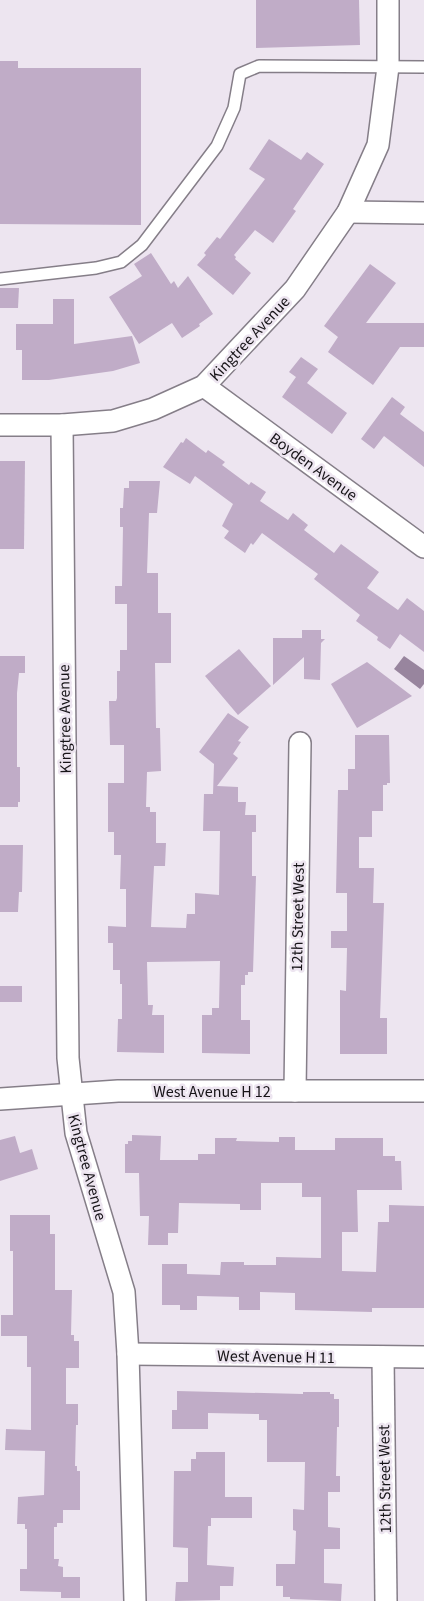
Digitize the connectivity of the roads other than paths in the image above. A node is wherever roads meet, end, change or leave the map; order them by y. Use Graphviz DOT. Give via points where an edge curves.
graph roads {
  1 [pos="388,0"];
  2 [pos="388,67"];
  3 [pos="424,67"];
  4 [pos="348,212"];
  5 [pos="424,213"];
  6 [pos="0,279"];
  7 [pos="204,386"];
  8 [pos="0,425"];
  9 [pos="62,425"];
  10 [pos="424,547"];
  11 [pos="300,743"];
  12 [pos="295,1090"];
  13 [pos="424,1091"];
  14 [pos="71,1094"];
  15 [pos="0,1099"];
  16 [pos="128,1354"];
  17 [pos="383,1357"];
  18 [pos="424,1357"];
  19 [pos="134,1601"];
  20 [pos="386,1601"];
  1 -- 2 [label="street, Kingtree Avenue"];
  2 -- 3 [label="lane"];
  2 -- 4 [label="street, Kingtree Avenue" via="378,144"];
  2 -- 6 [label="lane" via="259,66 240,74 234,108 217,146 142,245 121,262 96,268"];
  4 -- 5 [label="street"];
  4 -- 7 [label="street, Kingtree Avenue" via="295,289"];
  7 -- 9 [label="street, Kingtree Avenue" via="153,409 113,421"];
  7 -- 10 [label="street, Boyden Avenue"];
  8 -- 9 [label="street"];
  9 -- 14 [label="street, Kingtree Avenue" via="68,1058"];
  11 -- 12 [label="street, 12th Street West"];
  12 -- 13 [label="street, West Avenue H 12"];
  12 -- 14 [label="street, West Avenue H 12"];
  14 -- 15 [label="street, West Avenue H 12"];
  14 -- 16 [label="street, Kingtree Avenue" via="76,1133 124,1292"];
  16 -- 17 [label="street, West Avenue H 11"];
  16 -- 19 [label="street, Kingtree Avenue"];
  17 -- 18 [label="street, West Avenue H 11"];
  17 -- 20 [label="street, 12th Street West"];
}
